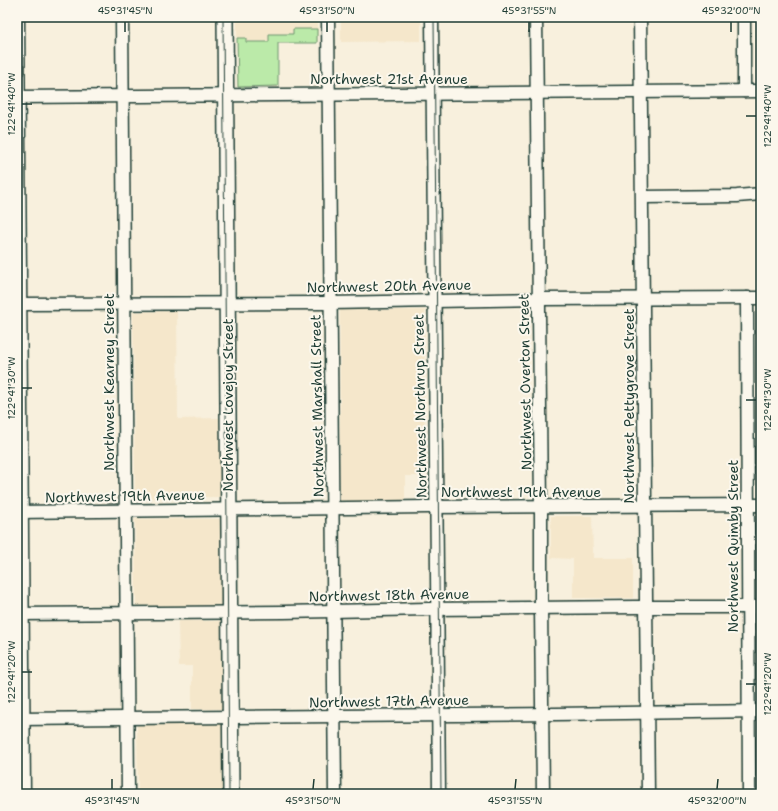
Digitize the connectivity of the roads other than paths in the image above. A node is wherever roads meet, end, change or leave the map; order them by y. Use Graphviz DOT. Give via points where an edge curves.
graph roads {
  1 [pos="18,17"];
  2 [pos="122,17"];
  3 [pos="225,17"];
  4 [pos="328,17"];
  5 [pos="432,17"];
  6 [pos="536,17"];
  7 [pos="640,17"];
  8 [pos="744,17"];
  9 [pos="744,91"];
  10 [pos="761,91"];
  11 [pos="642,92"];
  12 [pos="537,93"];
  13 [pos="433,94"];
  14 [pos="226,95"];
  15 [pos="329,95"];
  16 [pos="122,96"];
  17 [pos="18,97"];
  18 [pos="761,194"];
  19 [pos="642,197"];
  20 [pos="747,298"];
  21 [pos="761,298"];
  22 [pos="538,299"];
  23 [pos="644,299"];
  24 [pos="434,301"];
  25 [pos="227,302"];
  26 [pos="331,303"];
  27 [pos="19,304"];
  28 [pos="124,304"];
  29 [pos="748,505"];
  30 [pos="761,505"];
  31 [pos="645,506"];
  32 [pos="436,507"];
  33 [pos="541,507"];
  34 [pos="333,508"];
  35 [pos="125,510"];
  36 [pos="229,510"];
  37 [pos="20,512"];
  38 [pos="761,606"];
  39 [pos="646,607"];
  40 [pos="748,607"];
  41 [pos="541,608"];
  42 [pos="437,609"];
  43 [pos="334,611"];
  44 [pos="229,612"];
  45 [pos="126,613"];
  46 [pos="20,614"];
  47 [pos="755,711"];
  48 [pos="646,713"];
  49 [pos="543,714"];
  50 [pos="438,715"];
  51 [pos="334,717"];
  52 [pos="127,718"];
  53 [pos="230,718"];
  54 [pos="20,719"];
  55 [pos="24,794"];
  56 [pos="128,794"];
  57 [pos="231,794"];
  58 [pos="335,794"];
  59 [pos="439,794"];
  60 [pos="543,794"];
  61 [pos="648,794"];
  62 [pos="749,794"];
  1 -- 17 [label="street"];
  2 -- 16 [label="street, Northwest Kearney Street"];
  3 -- 14 [label="main road, Northwest Lovejoy Street"];
  4 -- 15 [label="street, Northwest Marshall Street"];
  5 -- 13 [label="street, Northwest Northrup Street"];
  6 -- 12 [label="street, Northwest Overton Street"];
  7 -- 11 [label="street, Northwest Pettygrove Street"];
  8 -- 9 [label="street"];
  9 -- 10 [label="street, Northwest 21st Avenue"];
  9 -- 11 [label="street, Northwest 21st Avenue"];
  11 -- 12 [label="street, Northwest 21st Avenue"];
  11 -- 19 [label="street, Northwest Pettygrove Street"];
  12 -- 13 [label="street, Northwest 21st Avenue"];
  12 -- 22 [label="street, Northwest Overton Street"];
  13 -- 15 [label="street, Northwest 21st Avenue"];
  13 -- 24 [label="street, Northwest Northrup Street"];
  14 -- 15 [label="street, Northwest 21st Avenue"];
  14 -- 16 [label="street, Northwest 21st Avenue"];
  14 -- 25 [label="main road, Northwest Lovejoy Street"];
  15 -- 26 [label="street, Northwest Marshall Street"];
  16 -- 17 [label="street, Northwest 21st Avenue"];
  16 -- 28 [label="street, Northwest Kearney Street"];
  17 -- 27 [label="street"];
  18 -- 19 [label="street"];
  19 -- 23 [label="street, Northwest Pettygrove Street"];
  20 -- 21 [label="street, Northwest 20th Avenue"];
  20 -- 23 [label="street, Northwest 20th Avenue"];
  20 -- 29 [label="street, Northwest Quimby Street"];
  22 -- 23 [label="street, Northwest 20th Avenue"];
  22 -- 24 [label="street, Northwest 20th Avenue"];
  22 -- 33 [label="street, Northwest Overton Street"];
  23 -- 31 [label="street, Northwest Pettygrove Street"];
  24 -- 26 [label="street, Northwest 20th Avenue"];
  24 -- 32 [label="street, Northwest Northrup Street"];
  25 -- 26 [label="street, Northwest 20th Avenue"];
  25 -- 28 [label="street, Northwest 20th Avenue"];
  25 -- 36 [label="main road, Northwest Lovejoy Street"];
  26 -- 34 [label="street, Northwest Marshall Street"];
  27 -- 28 [label="street, Northwest 20th Avenue"];
  27 -- 37 [label="street"];
  28 -- 35 [label="street, Northwest Kearney Street"];
  29 -- 30 [label="street, Northwest 19th Avenue"];
  29 -- 31 [label="street, Northwest 19th Avenue"];
  29 -- 40 [label="street, Northwest Quimby Street"];
  31 -- 33 [label="street, Northwest 19th Avenue"];
  31 -- 39 [label="street, Northwest Pettygrove Street"];
  32 -- 33 [label="street, Northwest 19th Avenue"];
  32 -- 34 [label="street, Northwest 19th Avenue"];
  32 -- 42 [label="street, Northwest Northrup Street"];
  33 -- 41 [label="street, Northwest Overton Street"];
  34 -- 36 [label="street, Northwest 19th Avenue"];
  34 -- 43 [label="street, Northwest Marshall Street"];
  35 -- 36 [label="street, Northwest 19th Avenue"];
  35 -- 37 [label="street, Northwest 19th Avenue"];
  35 -- 45 [label="street, Northwest Kearney Street"];
  36 -- 44 [label="main road, Northwest Lovejoy Street"];
  37 -- 46 [label="street"];
  38 -- 40 [label="street, Northwest 18th Avenue"];
  39 -- 40 [label="street, Northwest 18th Avenue"];
  39 -- 41 [label="street, Northwest 18th Avenue"];
  39 -- 48 [label="street, Northwest Pettygrove Street"];
  40 -- 47 [label="street, Northwest Quimby Street"];
  41 -- 42 [label="street, Northwest 18th Avenue"];
  41 -- 49 [label="street, Northwest Overton Street"];
  42 -- 43 [label="street, Northwest 18th Avenue"];
  42 -- 50 [label="street, Northwest Northrup Street"];
  43 -- 44 [label="street, Northwest 18th Avenue"];
  43 -- 51 [label="street, Northwest Marshall Street"];
  44 -- 45 [label="street, Northwest 18th Avenue"];
  44 -- 53 [label="main road, Northwest Lovejoy Street"];
  45 -- 46 [label="street, Northwest 18th Avenue"];
  45 -- 52 [label="street, Northwest Kearney Street"];
  46 -- 54 [label="street" via="24,670"];
  47 -- 48 [label="street, Northwest 17th Avenue"];
  47 -- 62 [label="street, Northwest Quimby Street"];
  48 -- 49 [label="street, Northwest 17th Avenue"];
  48 -- 61 [label="street, Northwest Pettygrove Street"];
  49 -- 50 [label="street, Northwest 17th Avenue"];
  49 -- 60 [label="street, Northwest Overton Street"];
  50 -- 51 [label="street, Northwest 17th Avenue"];
  50 -- 59 [label="street, Northwest Northrup Street"];
  51 -- 53 [label="street, Northwest 17th Avenue"];
  51 -- 58 [label="street, Northwest Marshall Street"];
  52 -- 53 [label="street, Northwest 17th Avenue"];
  52 -- 54 [label="street, Northwest 17th Avenue"];
  52 -- 56 [label="street, Northwest Kearney Street"];
  53 -- 57 [label="main road, Northwest Lovejoy Street"];
  54 -- 55 [label="street"];
}
